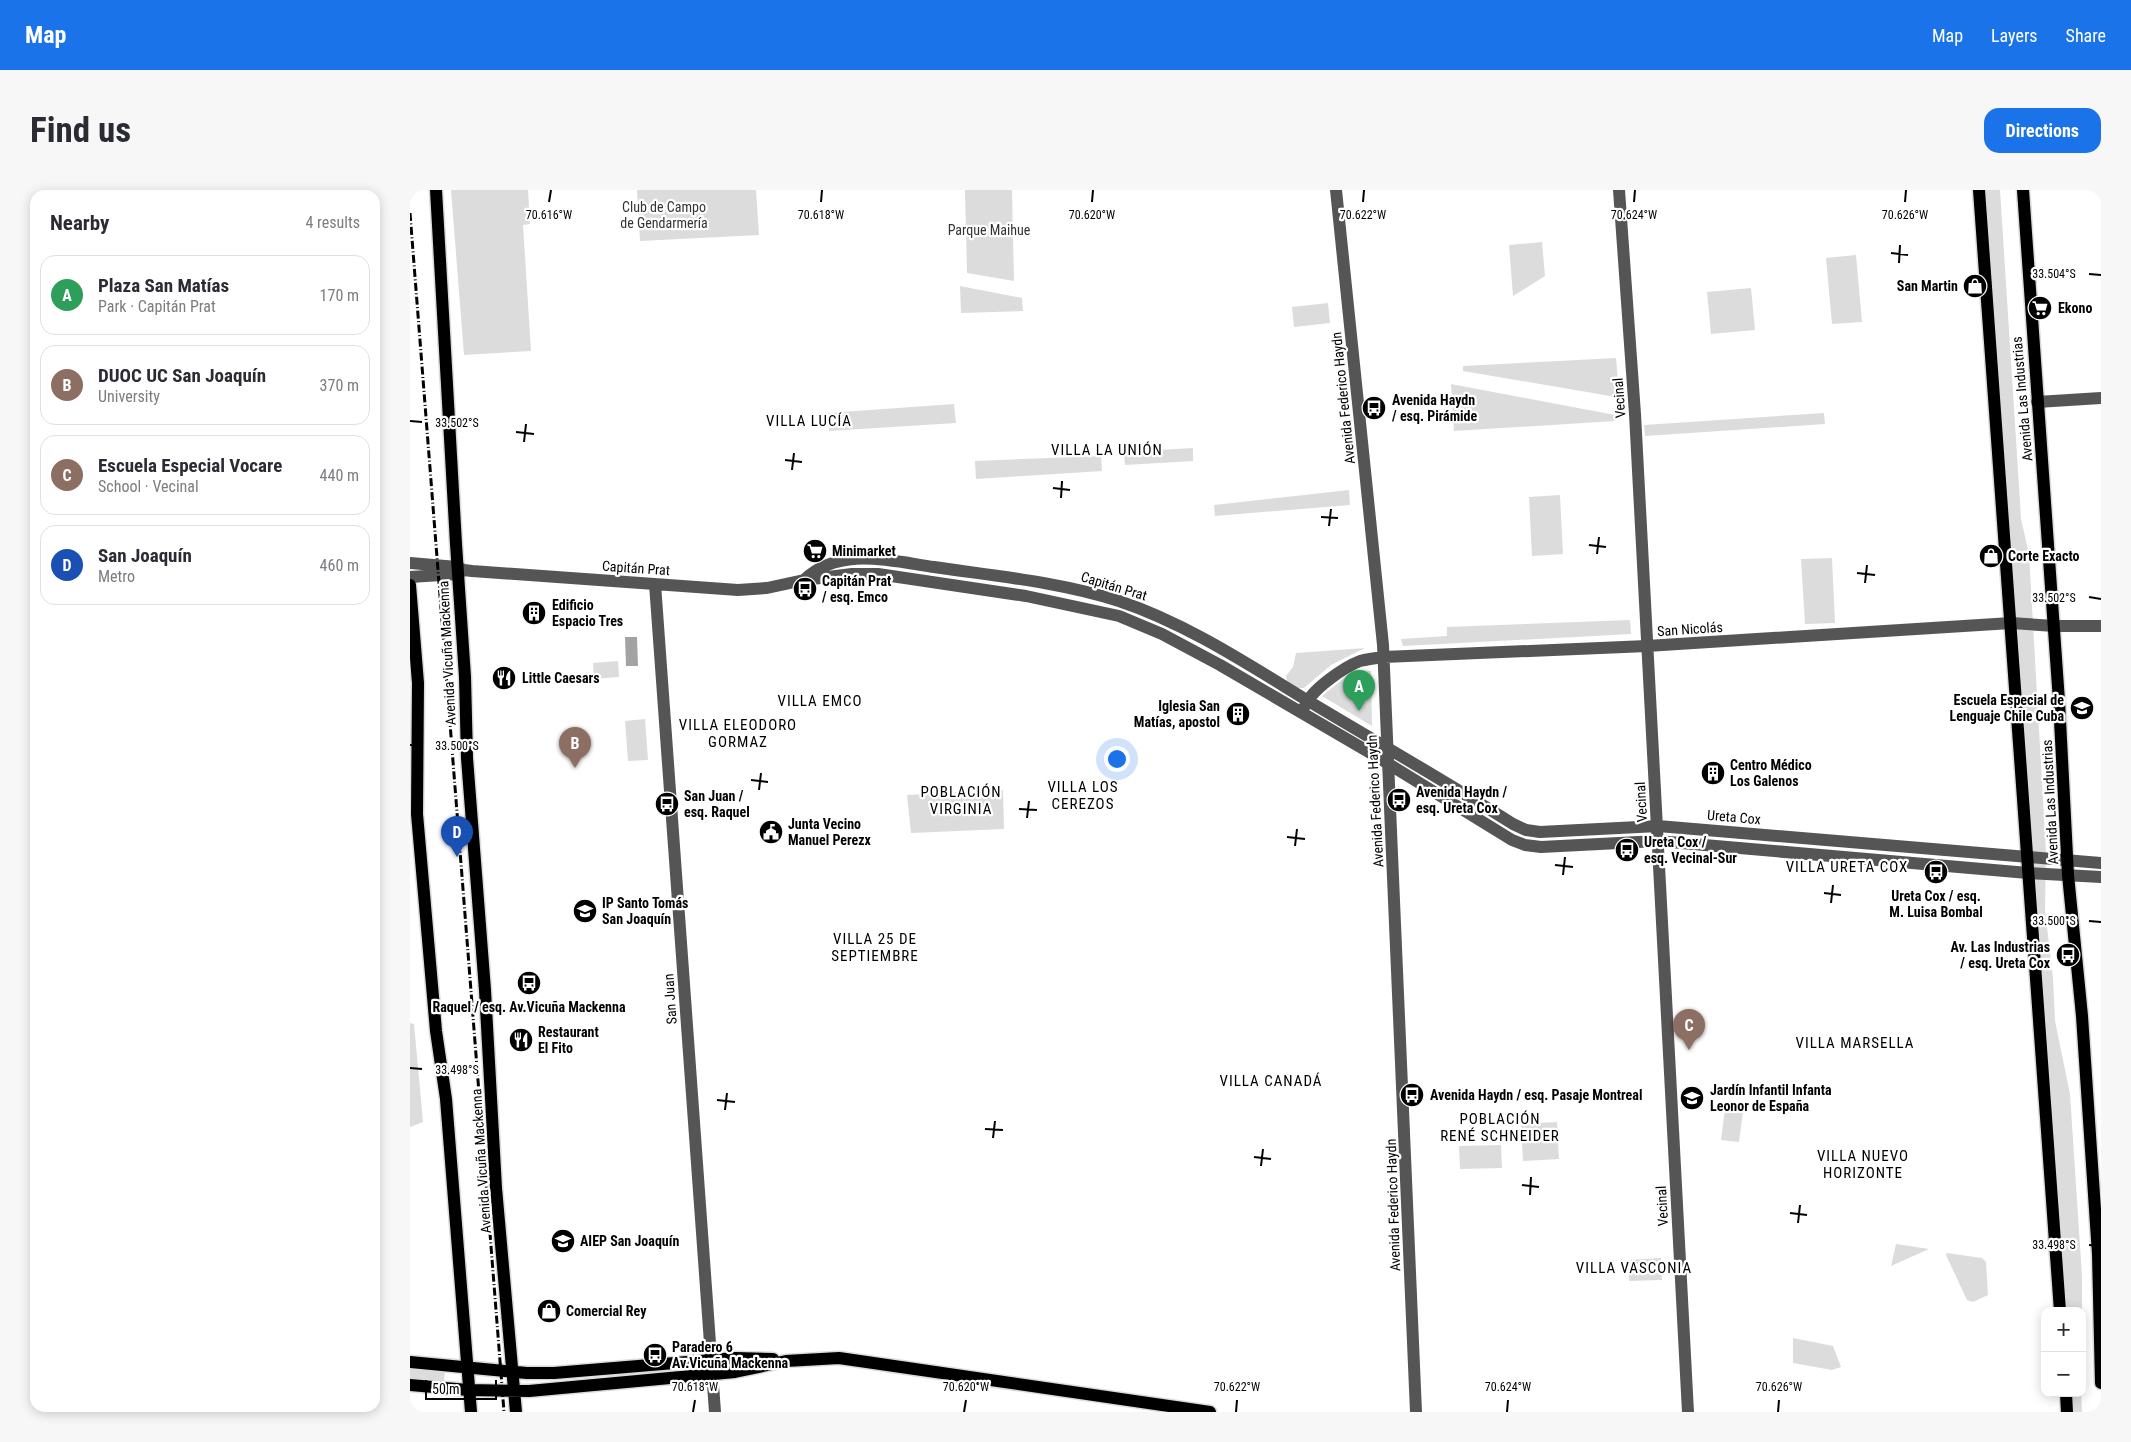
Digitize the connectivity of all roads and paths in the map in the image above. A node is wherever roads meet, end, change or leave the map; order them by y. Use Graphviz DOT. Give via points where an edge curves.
graph roads {
  1 [pos="436,190"];
  2 [pos="1336,190"];
  3 [pos="1618,190"];
  4 [pos="1979,190"];
  5 [pos="2023,190"];
  6 [pos="2101,398"];
  7 [pos="2037,402"];
  8 [pos="410,564"];
  9 [pos="460,571"];
  10 [pos="410,577"];
  11 [pos="804,580"];
  12 [pos="655,584"];
  13 [pos="410,585"];
  14 [pos="410,590"];
  15 [pos="2011,622"];
  16 [pos="2054,626"];
  17 [pos="2101,626"];
  18 [pos="1647,646"];
  19 [pos="1384,657"];
  20 [pos="1307,700"];
  21 [pos="1302,713"];
  22 [pos="1388,747"];
  23 [pos="1388,764"];
  24 [pos="1658,826"];
  25 [pos="1658,841"];
  26 [pos="2027,858"];
  27 [pos="2068,860"];
  28 [pos="2101,864"];
  29 [pos="2028,873"];
  30 [pos="2068,875"];
  31 [pos="2101,876"];
  32 [pos="2060,1307"];
  33 [pos="2100,1352"];
  34 [pos="712,1360"];
  35 [pos="783,1361"];
  36 [pos="410,1362"];
  37 [pos="466,1367"];
  38 [pos="513,1372"];
  39 [pos="713,1374"];
  40 [pos="2101,1383"];
  41 [pos="410,1384"];
  42 [pos="468,1390"];
  43 [pos="514,1391"];
  44 [pos="2066,1397"];
  45 [pos="471,1412"];
  46 [pos="516,1412"];
  47 [pos="715,1412"];
  48 [pos="1210,1412"];
  49 [pos="1416,1412"];
  50 [pos="1688,1412"];
  51 [pos="2067,1412"];
  1 -- 9 [label="main road, Avenida Vicuña Mackenna"];
  2 -- 19 [label="street, Avenida Federico Haydn"];
  3 -- 18 [label="street, Vecinal" via="1635,414"];
  4 -- 15 [label="main road, Avenida Las Industrias"];
  5 -- 7 [label="main road, Avenida Las Industrias"];
  6 -- 7 [label="street"];
  7 -- 16 [label="main road, Avenida Las Industrias"];
  8 -- 9 [label="street"];
  9 -- 10 [label="street"];
  9 -- 12 [label="street, Capitán Prat"];
  9 -- 38 [label="main road, Avenida Vicuña Mackenna" via="467,758 496,1188"];
  11 -- 12 [label="street, Capitán Prat" via="748,590"];
  11 -- 20 [label="street, Capitán Prat" via="828,564 864,559 969,572 1087,592 1133,606 1173,624"];
  11 -- 21 [label="street, Capitán Prat" via="878,574 1108,612 1182,644"];
  12 -- 34 [label="street, San Juan"];
  13 -- 14 [label="main road"];
  14 -- 37 [label="main road" via="418,683 417,814 431,983 446,1099"];
  15 -- 16 [label="street, San Nicolás"];
  15 -- 18 [label="street, San Nicolás"];
  15 -- 26 [label="main road, Avenida Las Industrias"];
  16 -- 17 [label="street, San Nicolás"];
  16 -- 27 [label="main road, Avenida Las Industrias"];
  18 -- 19 [label="street, San Nicolás"];
  18 -- 24 [label="street, Vecinal"];
  19 -- 20 [label="street, San Nicolás" via="1351,666"];
  19 -- 22 [label="street, Avenida Federico Haydn"];
  20 -- 21 [label="street, San Nicolás"];
  20 -- 22 [label="street, Capitán Prat"];
  21 -- 23 [label="street, Capitán Prat"];
  22 -- 23 [label="street, Avenida Federico Haydn"];
  22 -- 24 [label="street, Ureta Cox" via="1526,830"];
  23 -- 25 [label="street" via="1525,845"];
  23 -- 49 [label="street, Avenida Federico Haydn"];
  24 -- 25 [label="street, Vecinal"];
  24 -- 26 [label="street, Ureta Cox"];
  25 -- 29 [label="street"];
  25 -- 50 [label="street, Vecinal"];
  26 -- 27 [label="street, Ureta Cox"];
  26 -- 29 [label="main road, Avenida Las Industrias"];
  27 -- 28 [label="street, Ureta Cox"];
  27 -- 30 [label="main road, Avenida Las Industrias"];
  29 -- 30 [label="street"];
  29 -- 32 [label="main road, Avenida Las Industrias"];
  30 -- 31 [label="street"];
  30 -- 33 [label="main road, Avenida Las Industrias" via="2098,1254"];
  33 -- 40 [label="main road, Avenida Las Industrias"];
  34 -- 35 [label="main road"];
  34 -- 38 [label="main road" via="554,1373"];
  34 -- 39 [label="street, San Juan"];
  35 -- 39 [label="main road"];
  35 -- 48 [label="main road" via="854,1359"];
  36 -- 37 [label="main road"];
  37 -- 38 [label="main road"];
  37 -- 42 [label="main road"];
  38 -- 43 [label="main road, Avenida Vicuña Mackenna"];
  39 -- 43 [label="main road"];
  39 -- 47 [label="street, San Juan"];
  41 -- 42 [label="main road"];
  42 -- 43 [label="main road"];
  42 -- 45 [label="main road"];
  43 -- 46 [label="main road, Avenida Vicuña Mackenna"];
  44 -- 51 [label="main road"];
}
